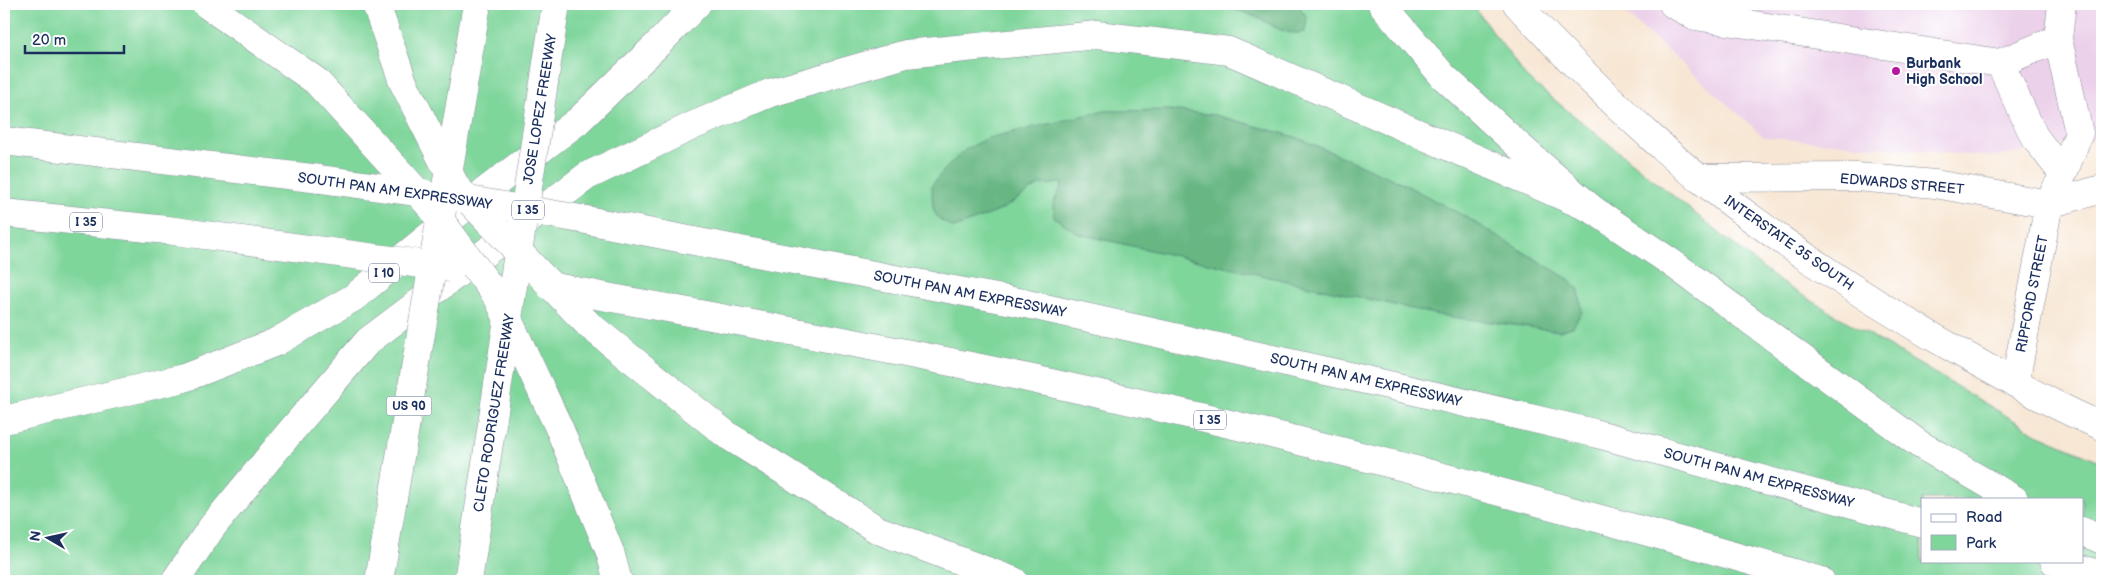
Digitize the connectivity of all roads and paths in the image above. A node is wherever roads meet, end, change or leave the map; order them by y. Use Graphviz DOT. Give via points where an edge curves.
graph roads {
  1 [pos="206,4"];
  2 [pos="376,4"];
  3 [pos="477,4"];
  4 [pos="556,4"];
  5 [pos="696,4"];
  6 [pos="1382,4"];
  7 [pos="1517,4"];
  8 [pos="1673,4"];
  9 [pos="2062,4"];
  10 [pos="1740,13"];
  11 [pos="2058,39"];
  12 [pos="2000,63"];
  13 [pos="4,142"];
  14 [pos="2063,174"];
  15 [pos="1698,178"];
  16 [pos="2102,189"];
  17 [pos="2049,204"];
  18 [pos="1592,209"];
  19 [pos="4,213"];
  20 [pos="520,245"];
  21 [pos="2015,383"];
  22 [pos="4,420"];
  23 [pos="2102,426"];
  24 [pos="2012,498"];
  25 [pos="1921,523"];
  26 [pos="2084,532"];
  27 [pos="2102,540"];
  28 [pos="2057,562"];
  29 [pos="2102,575"];
  30 [pos="175,581"];
  31 [pos="379,581"];
  32 [pos="468,581"];
  33 [pos="618,581"];
  34 [pos="1014,581"];
  35 [pos="1822,581"];
  1 -- 33 [label="main road, bridge" via="316,81 430,206 498,298 560,430 610,552"];
  2 -- 34 [label="main road, bridge" via="403,82 456,187 589,325 727,435 878,530"];
  3 -- 31 [label="main road, US 90, bridge"];
  4 -- 20 [label="main road, JOSE LOPEZ FREEWAY, bridge"];
  5 -- 22 [label="main road, I 10" via="578,121 353,298 276,342 184,378"];
  6 -- 18 [label="main road" via="1443,76"];
  7 -- 15 [label="main road, INTERSTATE 35 SOUTH" via="1612,102"];
  8 -- 10 [label="main road" via="1695,16"];
  9 -- 11 [label="main road, RIPFORD STREET"];
  10 -- 12 [label="main road"];
  11 -- 12 [label="main road"];
  11 -- 14 [label="main road, RIPFORD STREET" via="2079,133"];
  12 -- 14 [label="main road" via="2034,136"];
  13 -- 25 [label="main road, SOUTH PAN AM EXPRESSWAY / I 35, bridge" via="408,190 581,219 1018,302 1594,433"];
  14 -- 17 [label="main road, RIPFORD STREET"];
  15 -- 17 [label="main road, EDWARDS STREET" via="1857,178 1936,184"];
  15 -- 21 [label="main road, INTERSTATE 35 SOUTH" via="1902,320"];
  16 -- 17 [label="main road, EDWARDS STREET"];
  17 -- 21 [label="main road, RIPFORD STREET"];
  18 -- 24 [label="main road" via="1672,263 1919,444"];
  18 -- 30 [label="main road" via="1228,51 1096,35 906,54 770,93 587,176 368,341 212,527"];
  19 -- 35 [label="main road, I 35, bridge" via="167,230 455,268 1028,378 1493,489"];
  20 -- 32 [label="main road, CLETO RODRIGUEZ FREEWAY, bridge"];
  21 -- 23 [label="main road, INTERSTATE 35 SOUTH" via="2067,412"];
  26 -- 27 [label="main road"];
  28 -- 29 [label="main road"];
}
